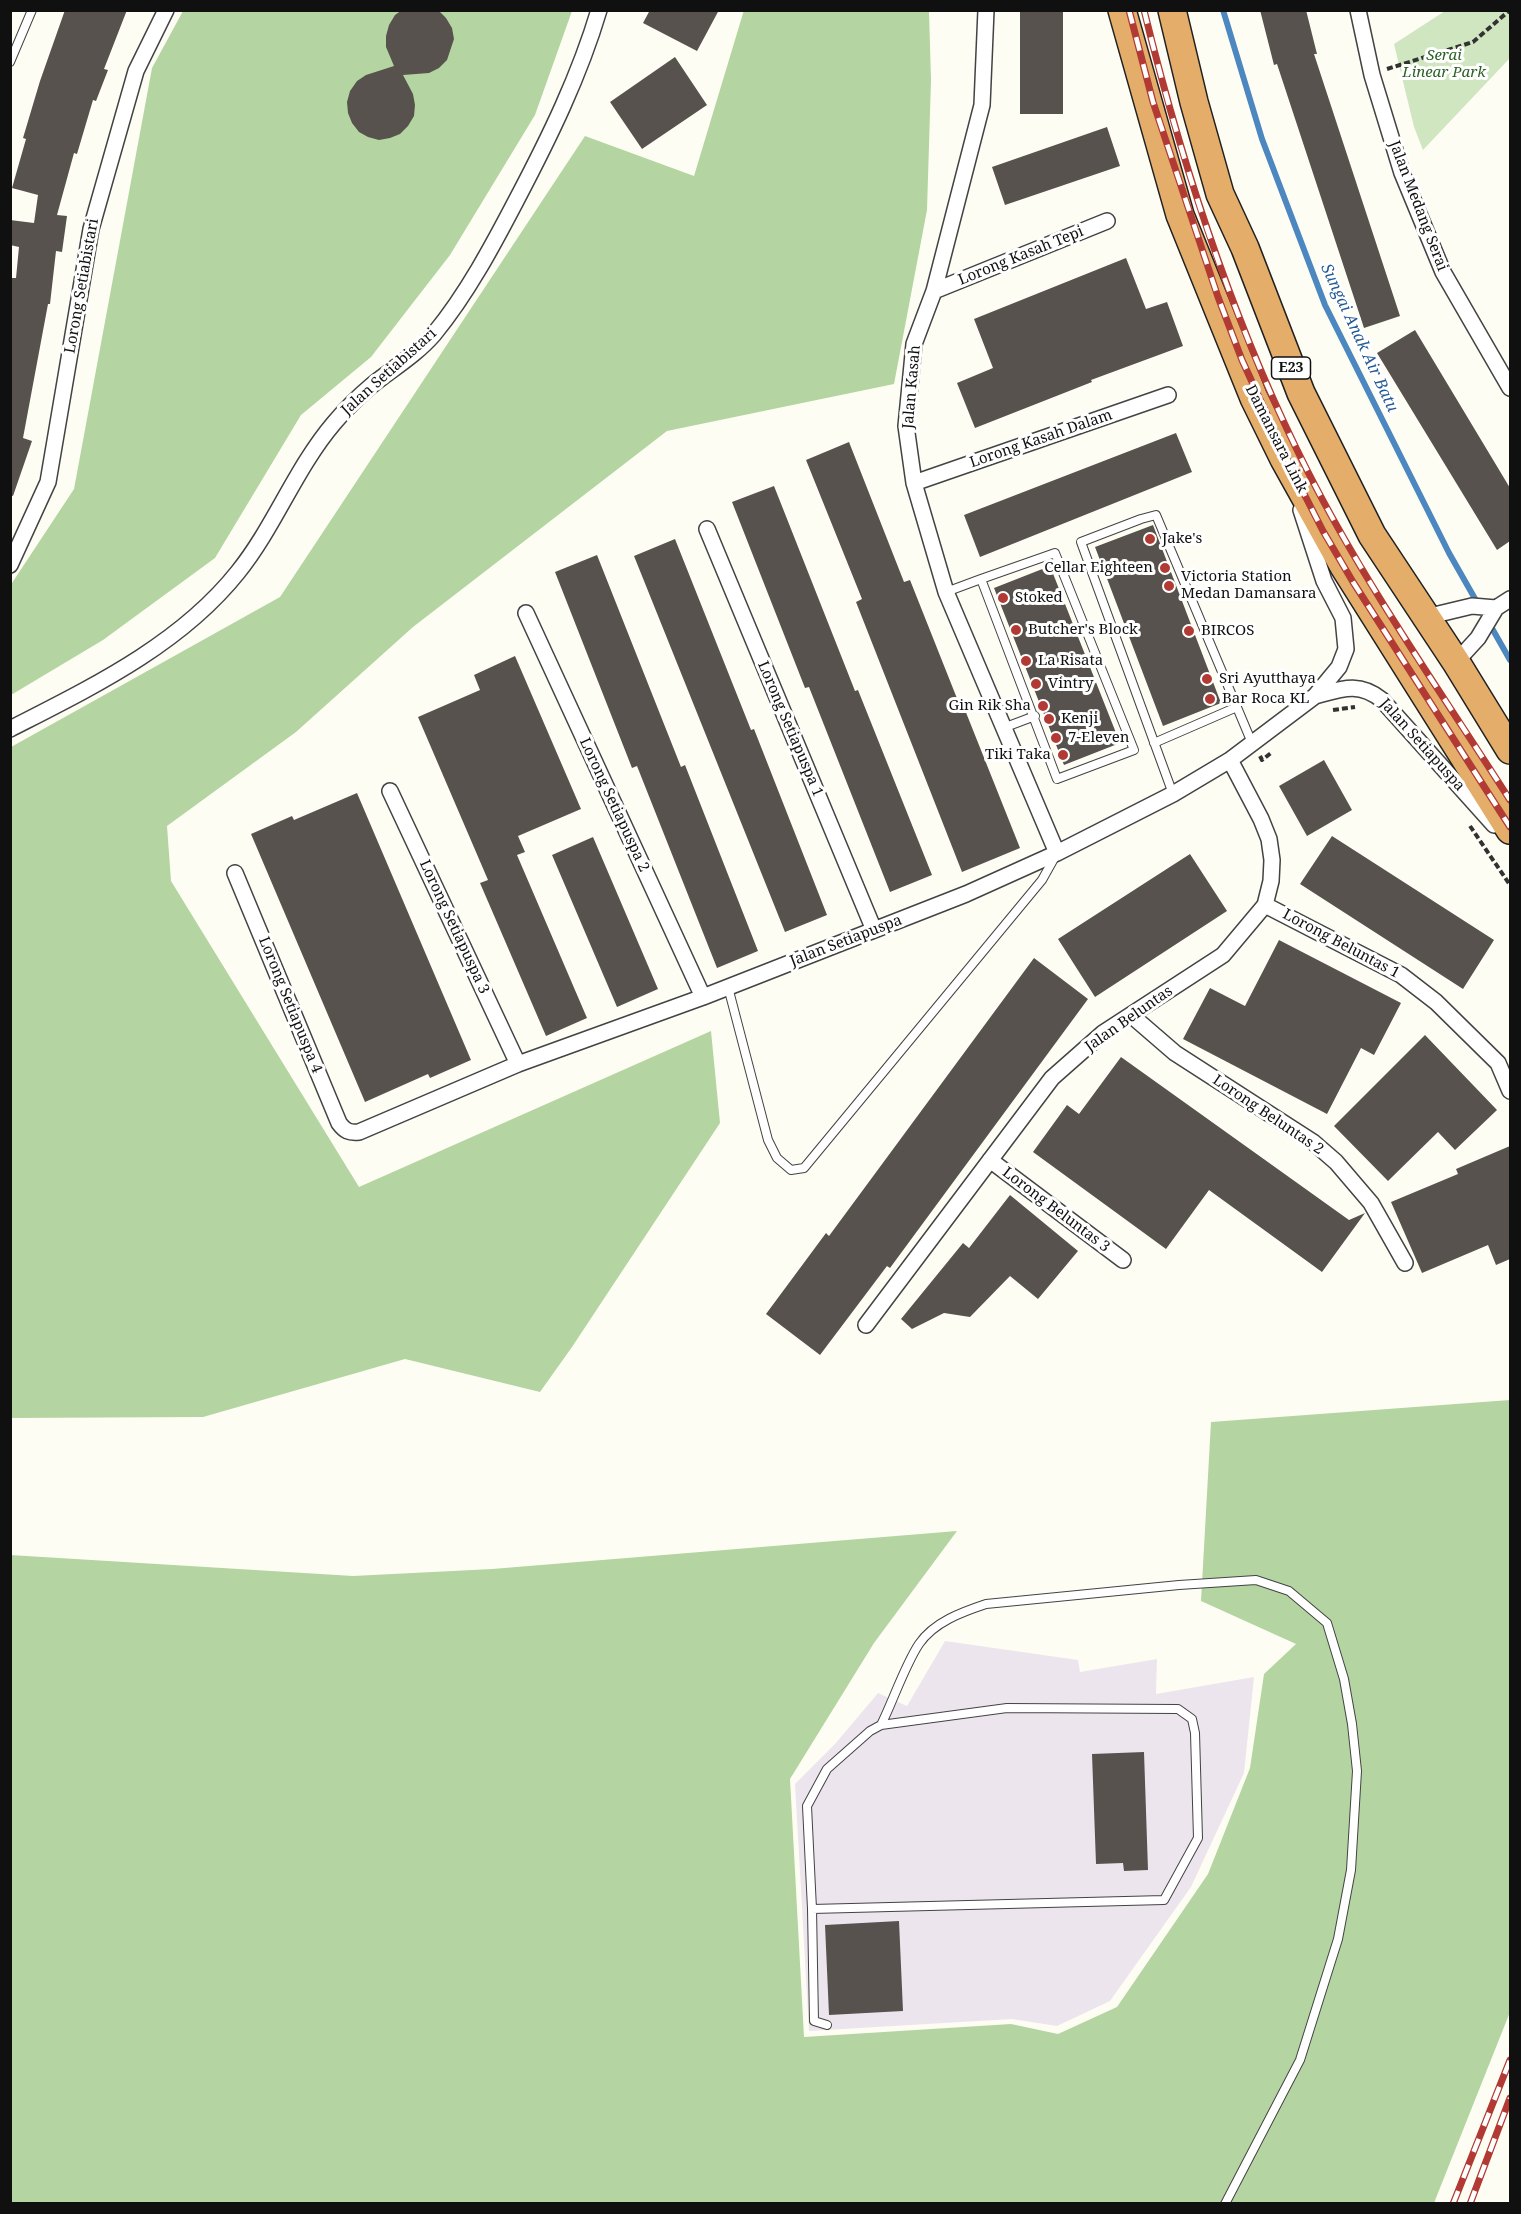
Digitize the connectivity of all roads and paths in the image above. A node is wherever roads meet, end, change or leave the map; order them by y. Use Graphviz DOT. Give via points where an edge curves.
graph roads {
  1 [pos="32,10"];
  2 [pos="166,10"];
  3 [pos="599,10"];
  4 [pos="986,10"];
  5 [pos="1122,10"];
  6 [pos="1172,10"];
  7 [pos="1183,10"];
  8 [pos="1358,10"];
  9 [pos="1510,10"];
  10 [pos="10,63"];
  11 [pos="1372,75"];
  12 [pos="1194,102"];
  13 [pos="1107,220"];
  14 [pos="934,291"];
  15 [pos="1510,388"];
  16 [pos="1168,395"];
  17 [pos="1284,459"];
  18 [pos="914,483"];
  19 [pos="707,529"];
  20 [pos="10,565"];
  21 [pos="981,579"];
  22 [pos="946,592"];
  23 [pos="1510,599"];
  24 [pos="1486,612"];
  25 [pos="526,613"];
  26 [pos="1426,617"];
  27 [pos="1456,663"];
  28 [pos="1315,696"];
  29 [pos="1364,705"];
  30 [pos="1237,707"];
  31 [pos="1332,711"];
  32 [pos="1035,716"];
  33 [pos="1004,728"];
  34 [pos="10,729"];
  35 [pos="1154,743"];
  36 [pos="1252,743"];
  37 [pos="1279,746"];
  38 [pos="1510,750"];
  39 [pos="1230,760"];
  40 [pos="390,791"];
  41 [pos="1173,794"];
  42 [pos="1466,821"];
  43 [pos="1510,830"];
  44 [pos="1510,842"];
  45 [pos="1057,853"];
  46 [pos="235,873"];
  47 [pos="1510,885"];
  48 [pos="1266,905"];
  49 [pos="874,930"];
  50 [pos="728,987"];
  51 [pos="703,997"];
  52 [pos="1131,1015"];
  53 [pos="518,1064"];
  54 [pos="1510,1091"];
  55 [pos="351,1133"];
  56 [pos="990,1161"];
  57 [pos="1123,1260"];
  58 [pos="1405,1263"];
  59 [pos="866,1325"];
  60 [pos="881,1725"];
  61 [pos="812,1909"];
  62 [pos="827,2025"];
  63 [pos="1224,2204"];
  1 -- 10 [label="lane"];
  2 -- 20 [label="street, Lorong Setiabistari" via="136,71 91,229 48,482"];
  3 -- 34 [label="street, Jalan Setiabistari" via="557,121 496,238 449,315 432,336 342,413 318,442 239,572 208,606 171,637 98,684"];
  4 -- 14 [label="street, Jalan Kasah" via="982,105"];
  5 -- 17 [label="highway, Damansara Link" via="1180,215 1254,398"];
  6 -- 12 [label="highway, E23"];
  7 -- 12 [label="highway"];
  8 -- 11 [label="street, Jalan Medang Serai"];
  9 -- 11 [label="path" via="1473,42"];
  11 -- 15 [label="street, Jalan Medang Serai" via="1402,173 1443,272"];
  12 -- 26 [label="highway, E23" via="1220,194 1301,393 1372,535"];
  13 -- 14 [label="street, Lorong Kasah Tepi"];
  14 -- 18 [label="street, Jalan Kasah" via="914,344 906,426"];
  16 -- 18 [label="street, Lorong Kasah Dalam"];
  17 -- 28 [label="street, Jalan Setiapuspa" via="1324,581 1343,618 1346,634 1346,649 1339,667"];
  17 -- 43 [label="highway, Damansara Link" via="1343,565"];
  18 -- 22 [label="street, Jalan Kasah"];
  19 -- 49 [label="street, Lorong Setiapuspa 1"];
  21 -- 22 [label="lane"];
  21 -- 32 [label="lane"];
  21 -- 32 [label="lane" via="1055,553 1134,750 1057,779"];
  22 -- 33 [label="street, Jalan Kasah"];
  23 -- 24 [label="street"];
  24 -- 26 [label="street"];
  24 -- 27 [label="street" via="1478,638"];
  25 -- 51 [label="street, Lorong Setiapuspa 2"];
  26 -- 27 [label="highway, E23"];
  27 -- 38 [label="highway, E23"];
  28 -- 36 [label="street, Jalan Setiapuspa"];
  28 -- 44 [label="street, Jalan Setiapuspa" via="1344,688 1372,691"];
  29 -- 31 [label="path"];
  30 -- 35 [label="lane"];
  30 -- 35 [label="lane" via="1156,516 1081,542"];
  30 -- 36 [label="lane"];
  32 -- 33 [label="lane"];
  33 -- 45 [label="street, Jalan Kasah"];
  35 -- 41 [label="lane"];
  36 -- 37 [label="path" via="1262,760"];
  36 -- 39 [label="street, Jalan Setiapuspa"];
  39 -- 41 [label="street, Jalan Setiapuspa"];
  39 -- 48 [label="street" via="1269,839 1272,860"];
  40 -- 53 [label="street, Lorong Setiapuspa 3"];
  41 -- 45 [label="street, Jalan Setiapuspa"];
  42 -- 47 [label="path"];
  45 -- 49 [label="street, Jalan Setiapuspa"];
  45 -- 50 [label="lane" via="1042,880 804,1168 791,1170 777,1158 768,1140"];
  46 -- 55 [label="street, Lorong Setiapuspa 4" via="339,1123"];
  48 -- 52 [label="street, Jalan Beluntas" via="1223,956"];
  48 -- 54 [label="street, Lorong Beluntas 1" via="1401,975 1436,1002 1498,1063"];
  49 -- 50 [label="street, Jalan Setiapuspa"];
  50 -- 51 [label="street, Jalan Setiapuspa"];
  51 -- 53 [label="street, Jalan Setiapuspa"];
  52 -- 56 [label="street, Jalan Beluntas" via="1103,1033 1052,1078"];
  52 -- 58 [label="street, Lorong Beluntas 2" via="1175,1053 1313,1142 1336,1162 1371,1203"];
  53 -- 55 [label="street, Jalan Setiapuspa"];
  56 -- 57 [label="street, Lorong Beluntas 3"];
  56 -- 59 [label="street, Jalan Beluntas"];
  60 -- 61 [label="lane" via="827,1769 807,1806"];
  60 -- 61 [label="lane" via="1007,1708 1178,1709 1192,1719 1195,1733 1198,1838 1164,1900"];
  60 -- 63 [label="lane" via="919,1643 951,1618 986,1604 1256,1581 1288,1591 1327,1623 1344,1679 1357,1771 1351,1870 1338,1939 1300,2060"];
  61 -- 62 [label="lane" via="814,2021"];
}
